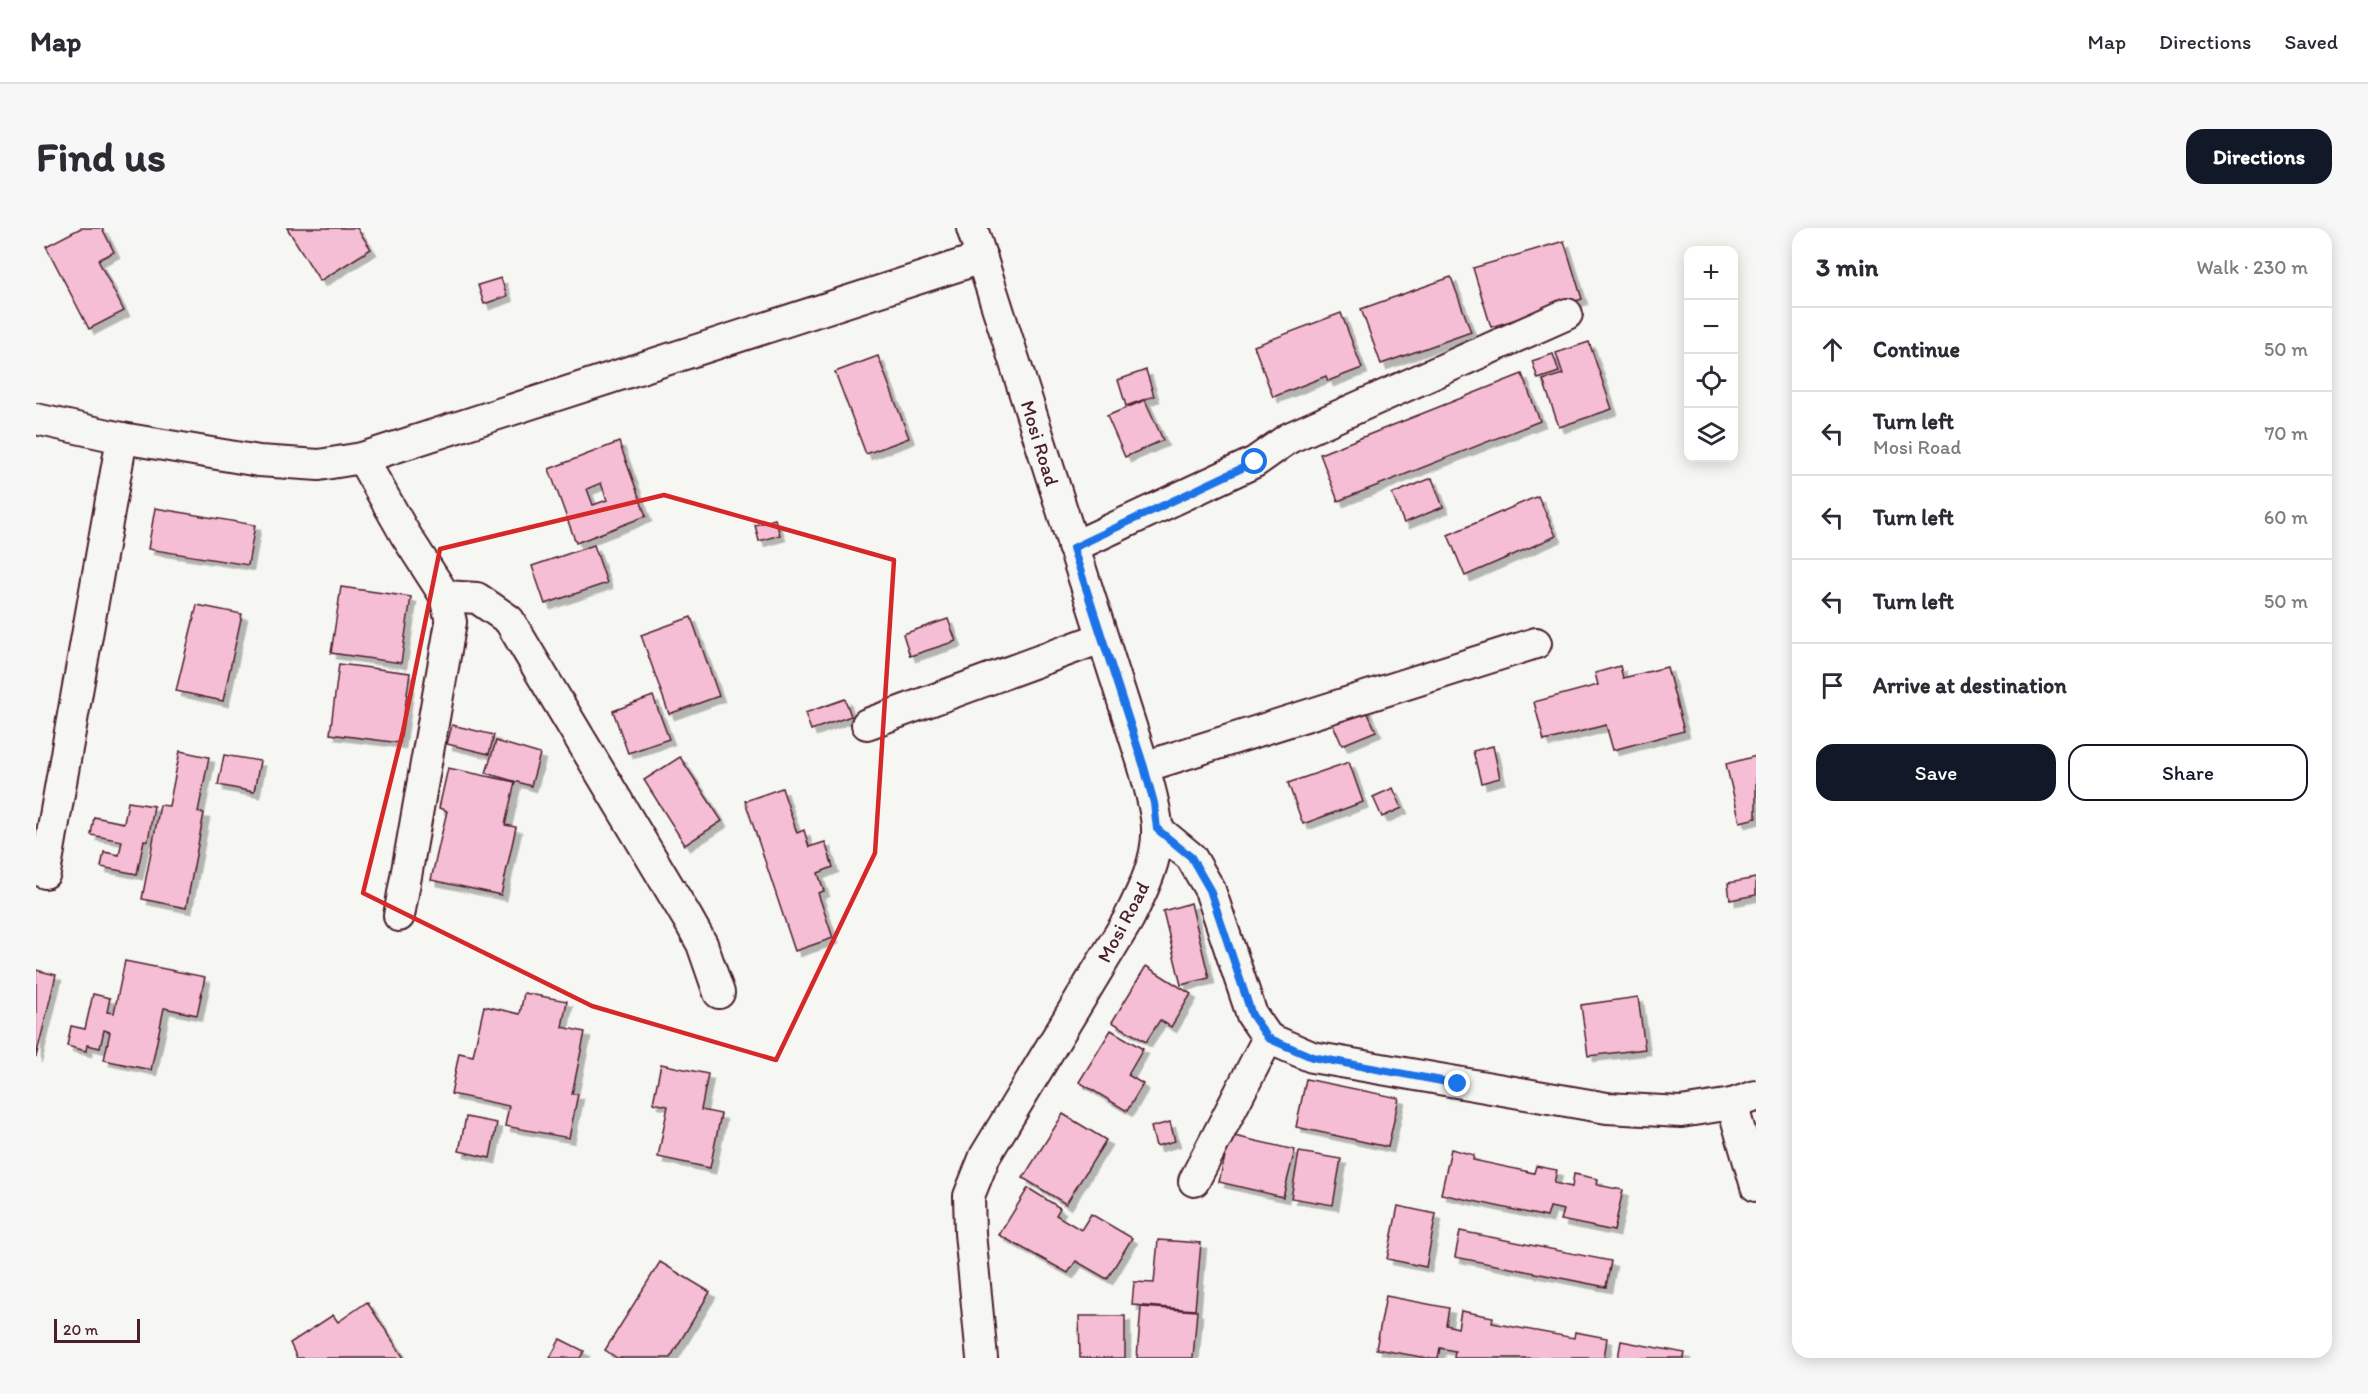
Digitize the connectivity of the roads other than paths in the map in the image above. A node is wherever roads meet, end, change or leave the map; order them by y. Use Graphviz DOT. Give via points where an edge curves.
graph roads {
  1 [pos="972,228"];
  2 [pos="982,258"];
  3 [pos="1567,314"];
  4 [pos="36,419"];
  5 [pos="122,438"];
  6 [pos="362,458"];
  7 [pos="1073,548"];
  8 [pos="445,596"];
  9 [pos="1101,638"];
  10 [pos="1536,643"];
  11 [pos="867,724"];
  12 [pos="1144,767"];
  13 [pos="1157,829"];
  14 [pos="45,873"];
  15 [pos="399,916"];
  16 [pos="719,993"];
  17 [pos="1268,1038"];
  18 [pos="1744,1100"];
  19 [pos="1194,1181"];
  20 [pos="1756,1186"];
  21 [pos="982,1358"];
  1 -- 2 [label="street, Mosi Road"];
  2 -- 6 [label="street"];
  2 -- 7 [label="street, Mosi Road"];
  3 -- 7 [label="street" via="1289,438 1255,462"];
  4 -- 5 [label="street"];
  5 -- 6 [label="street" via="259,461 320,465"];
  5 -- 14 [label="street"];
  6 -- 8 [label="street"];
  7 -- 9 [label="street, Mosi Road"];
  8 -- 15 [label="street" via="451,622"];
  8 -- 16 [label="street" via="477,598 509,620 688,918 702,944"];
  9 -- 11 [label="street"];
  9 -- 12 [label="street, Mosi Road"];
  10 -- 12 [label="street"];
  12 -- 13 [label="street, Mosi Road"];
  13 -- 17 [label="street" via="1191,857 1210,890 1252,1015"];
  13 -- 21 [label="street, Mosi Road" via="1143,891 985,1156 969,1196"];
  17 -- 18 [label="street" via="1312,1057 1607,1108 1681,1112"];
  17 -- 19 [label="street"];
  18 -- 20 [label="street"];
}
